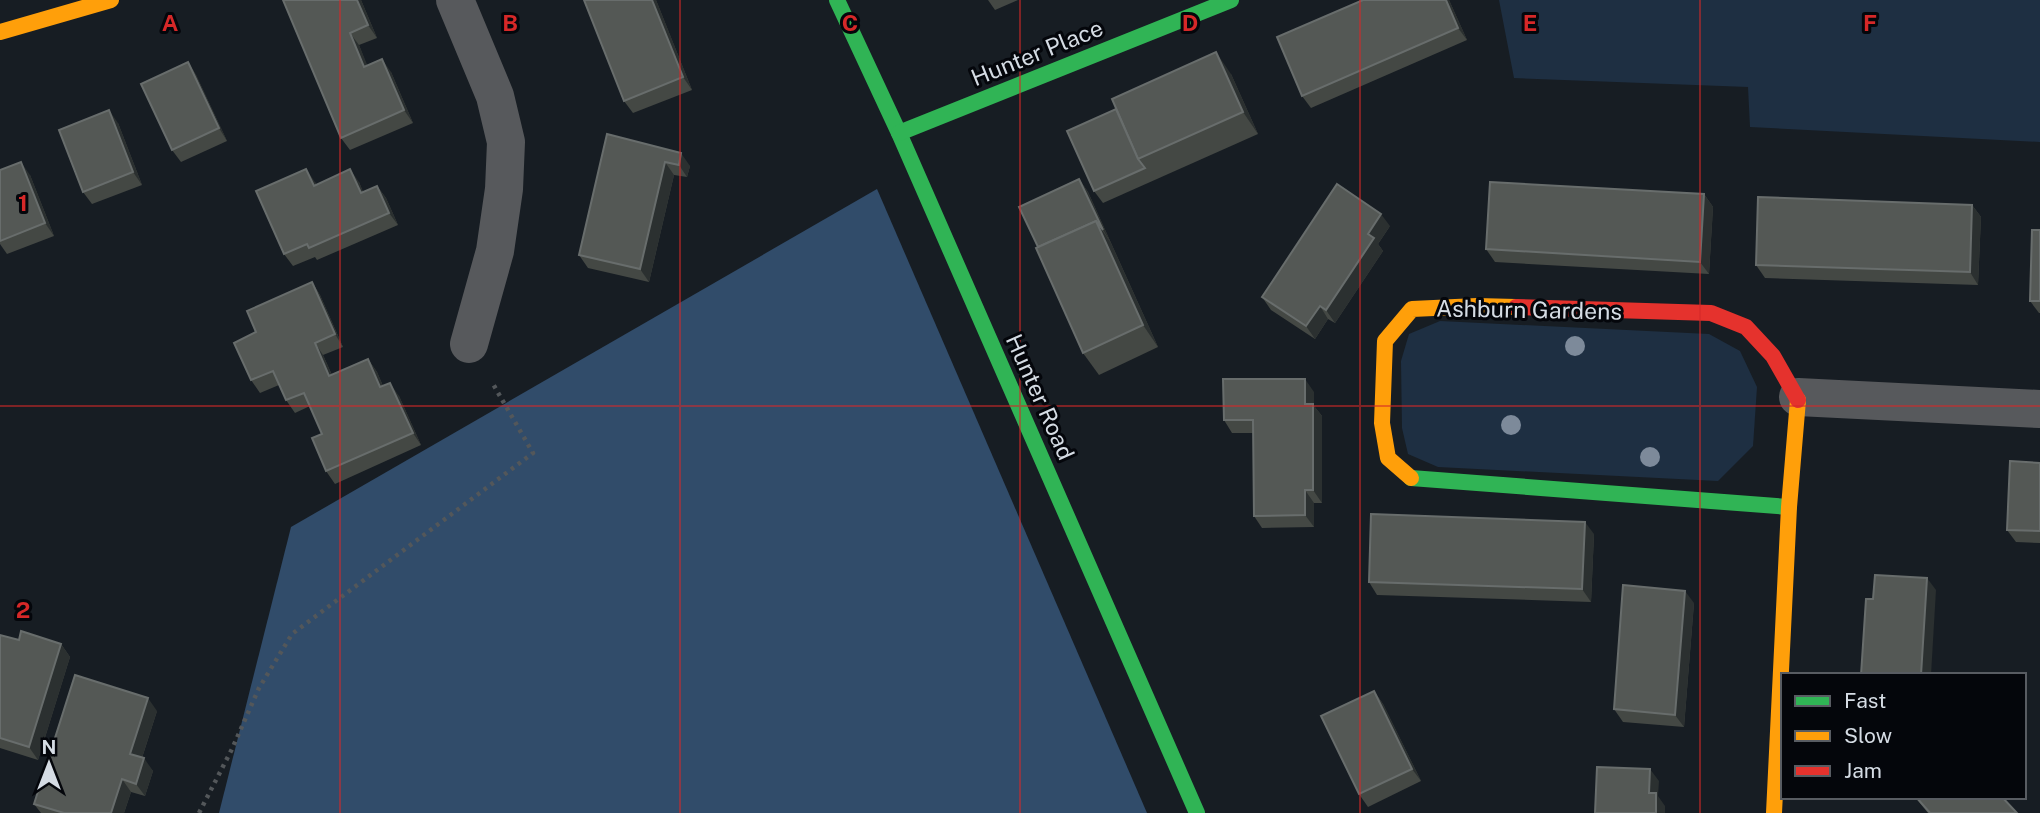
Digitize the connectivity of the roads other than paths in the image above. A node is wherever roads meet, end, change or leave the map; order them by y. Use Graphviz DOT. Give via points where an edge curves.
graph roads {
  1 [pos="455,0"];
  2 [pos="838,0"];
  3 [pos="1231,0"];
  4 [pos="103,1"];
  5 [pos="0,32"];
  6 [pos="899,133"];
  7 [pos="469,344"];
  8 [pos="1798,397"];
  9 [pos="2040,408"];
  10 [pos="1789,507"];
  11 [pos="1197,813"];
  12 [pos="1774,813"];
  1 -- 7 [label="street" via="495,96 506,142 495,251"];
  2 -- 6 [label="street, Hunter Road"];
  3 -- 6 [label="street, Hunter Place"];
  4 -- 5 [label="street"];
  6 -- 11 [label="street, Hunter Road"];
  8 -- 9 [label="street"];
  8 -- 10 [label="street"];
  8 -- 10 [label="street, Ashburn Gardens" via="1773,356 1746,327 1711,313 1477,306 1412,309 1385,341 1382,423 1388,458 1412,479"];
  10 -- 12 [label="street"];
}
